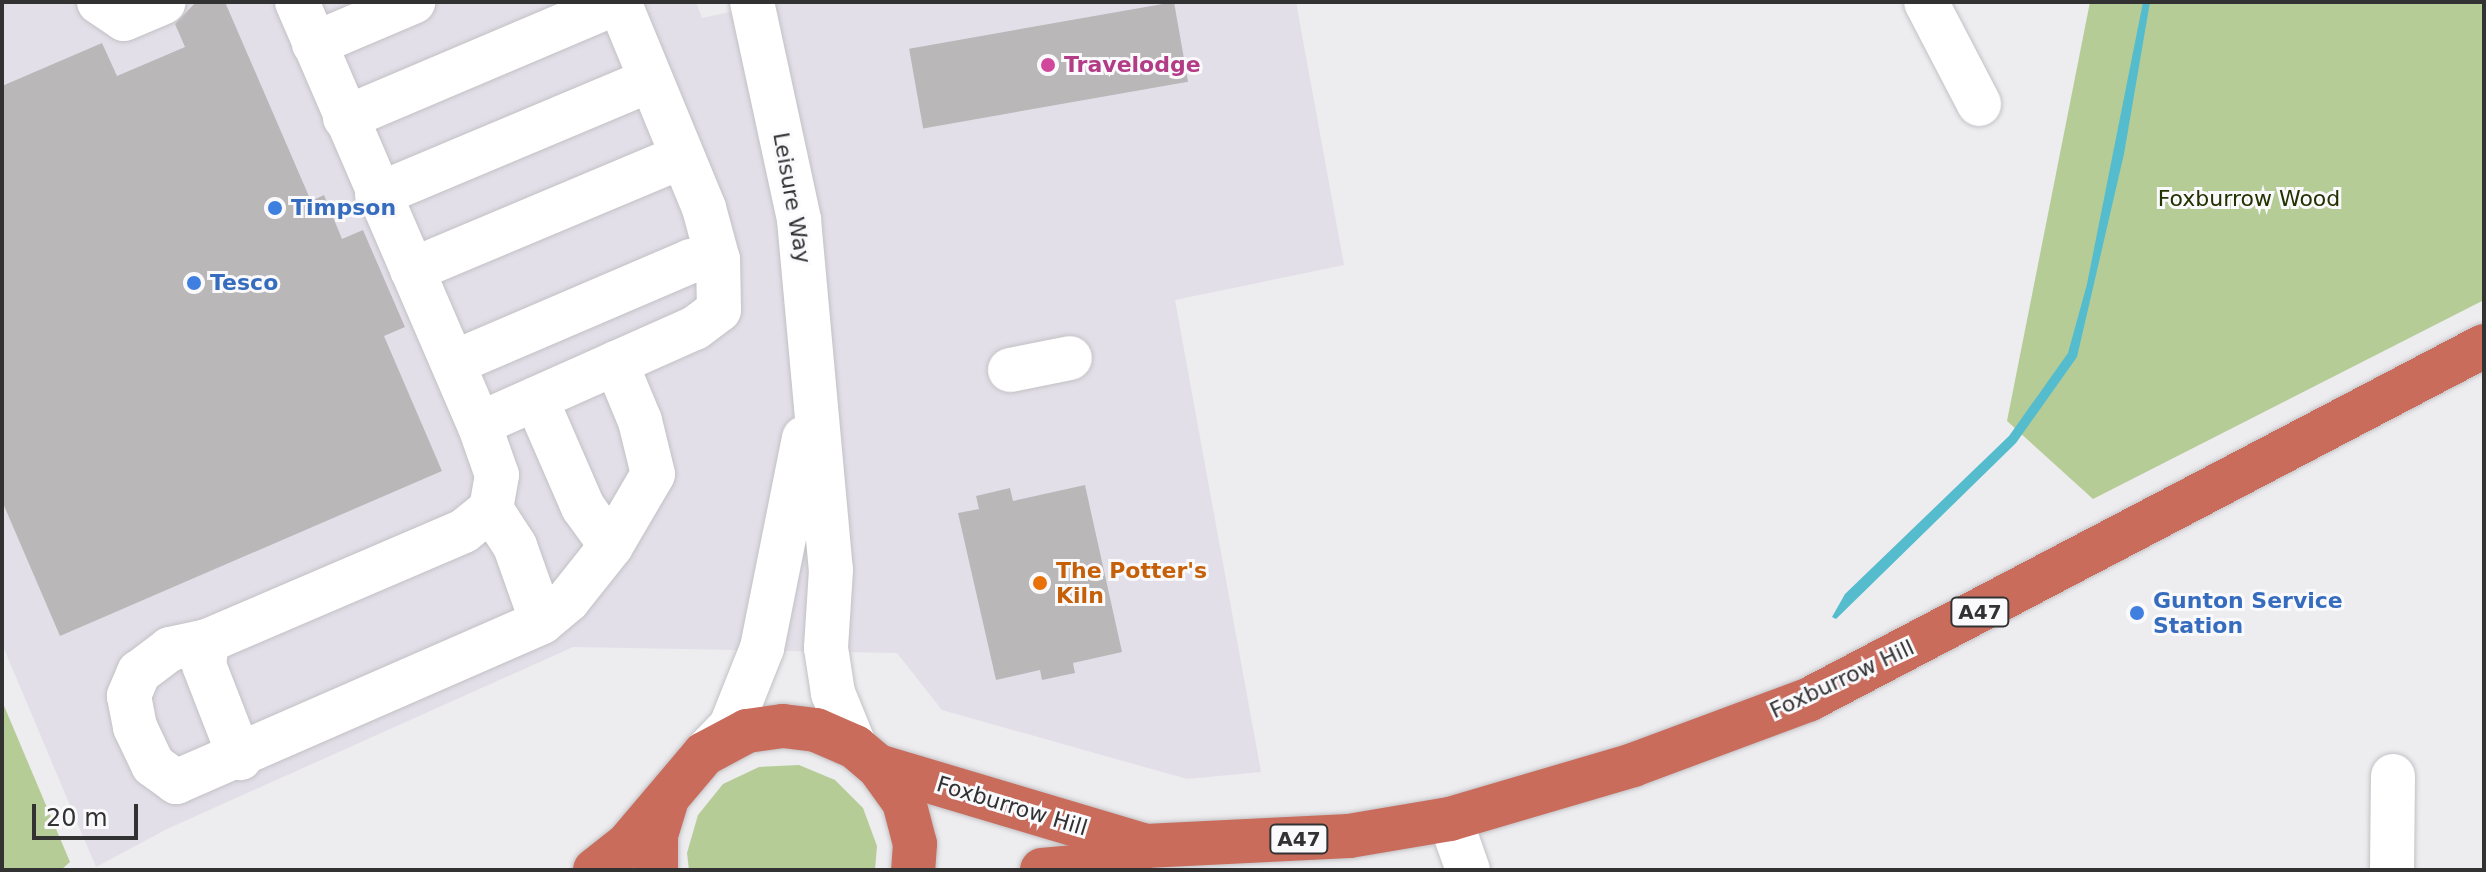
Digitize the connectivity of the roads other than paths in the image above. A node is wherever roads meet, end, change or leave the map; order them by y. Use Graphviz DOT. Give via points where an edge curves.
graph roads {
  1 [pos="99,2"];
  2 [pos="164,2"];
  3 [pos="297,2"];
  4 [pos="413,2"];
  5 [pos="619,2"];
  6 [pos="752,2"];
  7 [pos="1926,2"];
  8 [pos="314,44"];
  9 [pos="651,80"];
  10 [pos="1979,104"];
  11 [pos="345,118"];
  12 [pos="681,157"];
  13 [pos="377,195"];
  14 [pos="718,260"];
  15 [pos="412,270"];
  16 [pos="2484,346"];
  17 [pos="1070,358"];
  18 [pos="453,363"];
  19 [pos="616,363"];
  20 [pos="1010,370"];
  21 [pos="813,396"];
  22 [pos="536,399"];
  23 [pos="479,424"];
  24 [pos="491,509"];
  25 [pos="611,546"];
  26 [pos="542,622"];
  27 [pos="207,641"];
  28 [pos="704,754"];
  29 [pos="867,756"];
  30 [pos="240,758"];
  31 [pos="2393,776"];
  32 [pos="666,803"];
  33 [pos="1450,819"];
  34 [pos="1146,846"];
  35 [pos="595,870"];
  36 [pos="656,870"];
  37 [pos="913,870"];
  38 [pos="1042,870"];
  39 [pos="1468,870"];
  40 [pos="2392,870"];
  1 -- 2 [label="street" via="124,19"];
  3 -- 8 [label="street"];
  4 -- 8 [label="street"];
  5 -- 9 [label="street"];
  5 -- 11 [label="street"];
  6 -- 21 [label="street, Leisure Way" via="799,220"];
  7 -- 10 [label="street"];
  8 -- 11 [label="street"];
  9 -- 12 [label="street"];
  9 -- 13 [label="street"];
  11 -- 13 [label="street"];
  12 -- 14 [label="street" via="704,208"];
  12 -- 15 [label="street"];
  13 -- 15 [label="street"];
  14 -- 18 [label="street" via="691,261"];
  14 -- 19 [label="street" via="719,310 695,328"];
  15 -- 18 [label="street"];
  16 -- 33 [label="highway, Foxburrow Hill / A47" via="1808,700 1570,787"];
  17 -- 20 [label="street"];
  18 -- 23 [label="street"];
  19 -- 22 [label="street"];
  19 -- 25 [label="street" via="640,421 653,474"];
  21 -- 28 [label="street, Leisure Way" via="762,648 731,726"];
  21 -- 29 [label="street, Leisure Way" via="831,570 826,648 833,693"];
  22 -- 23 [label="street"];
  22 -- 25 [label="street" via="583,507"];
  23 -- 24 [label="street" via="497,475"];
  24 -- 26 [label="street" via="515,546"];
  24 -- 27 [label="street" via="464,531"];
  25 -- 26 [label="street" via="568,600"];
  26 -- 30 [label="street"];
  27 -- 30 [label="street" via="204,665"];
  27 -- 30 [label="street" via="170,649 139,672 129,696 135,727 153,765 176,782"];
  28 -- 29 [label="highway, Foxburrow Hill" via="747,731 783,726 816,730"];
  28 -- 32 [label="highway"];
  29 -- 34 [label="highway, Foxburrow Hill / A47"];
  29 -- 37 [label="highway" via="904,802 915,844"];
  31 -- 40 [label="street"];
  32 -- 35 [label="highway"];
  32 -- 36 [label="highway" via="656,835"];
  33 -- 34 [label="highway, Foxburrow Hill / A47" via="1349,836"];
  33 -- 39 [label="street"];
  34 -- 38 [label="highway, Foxburrow Hill / A47" via="1084,866"];
}
